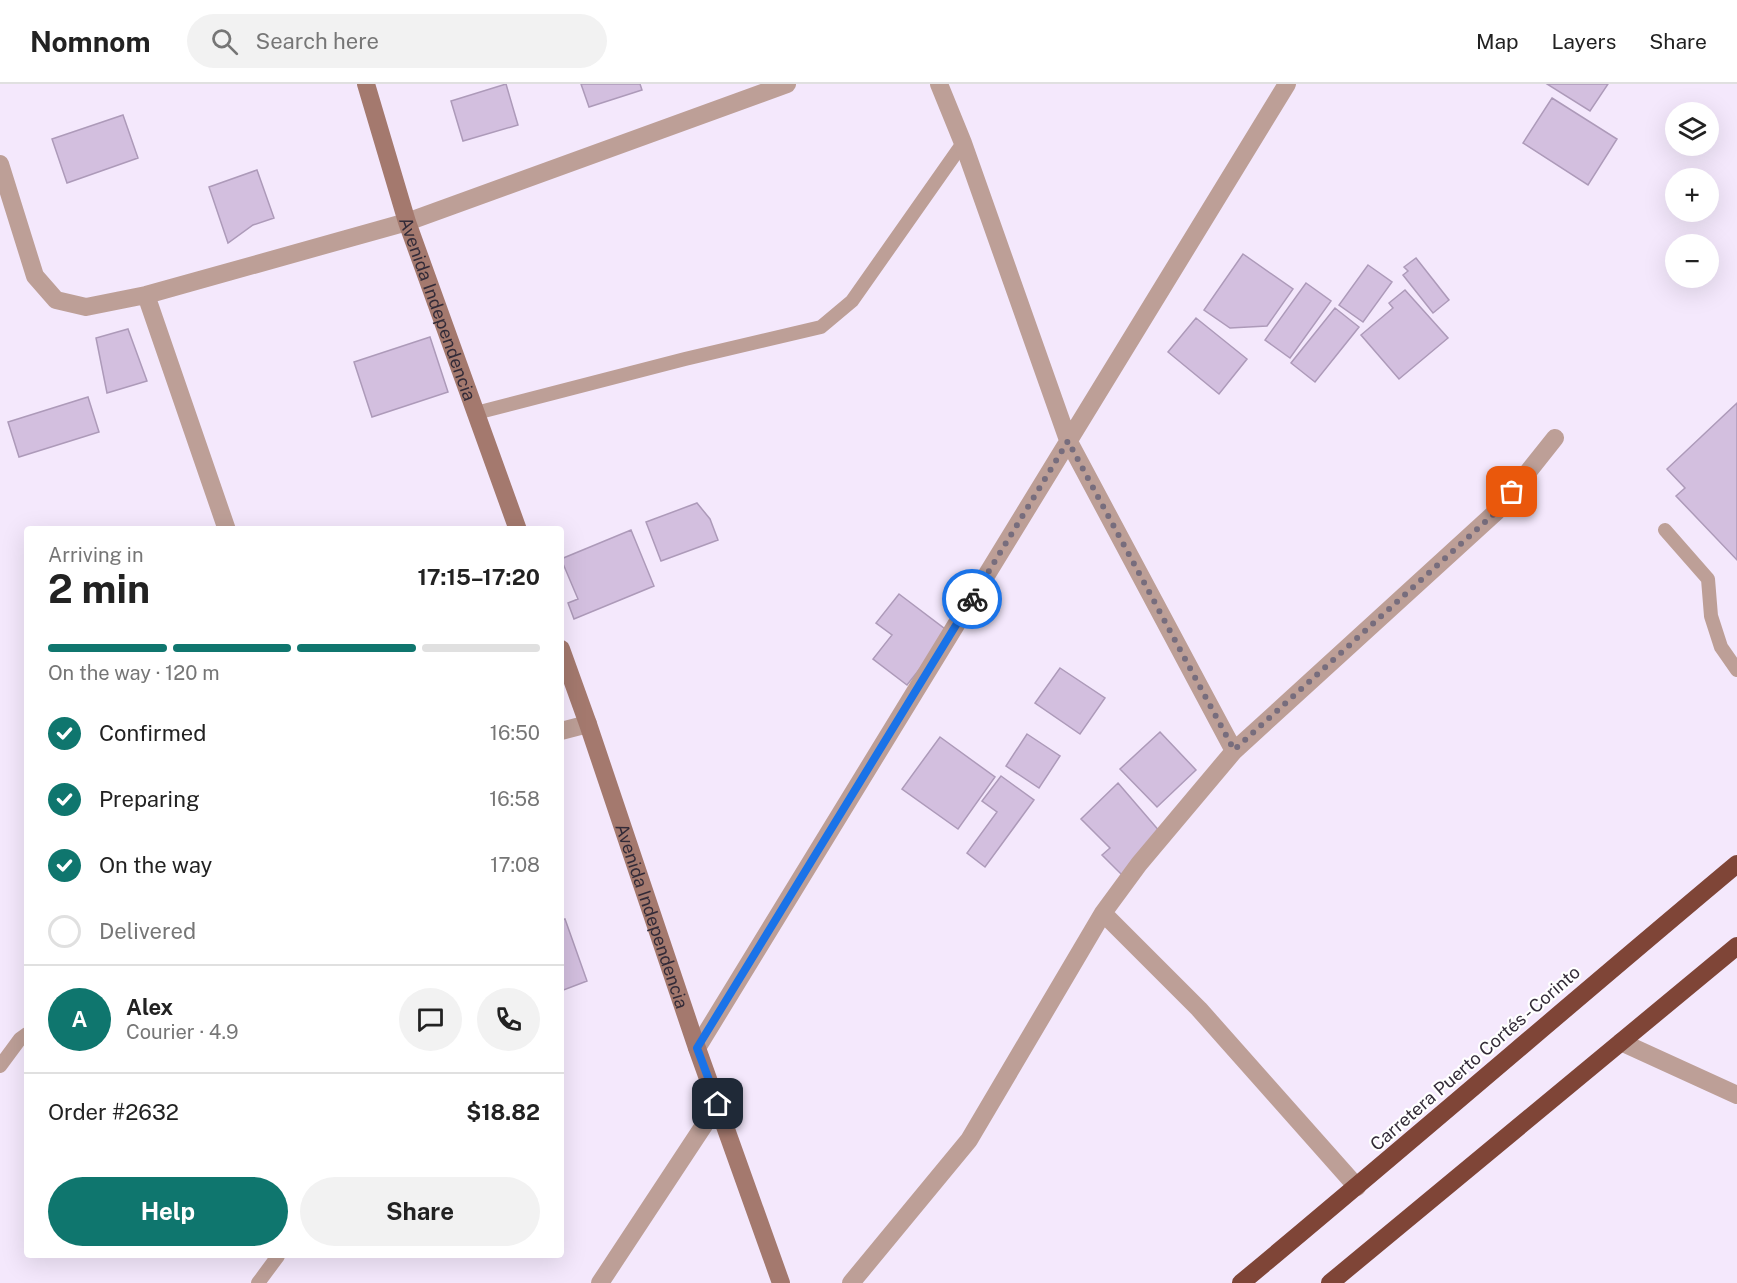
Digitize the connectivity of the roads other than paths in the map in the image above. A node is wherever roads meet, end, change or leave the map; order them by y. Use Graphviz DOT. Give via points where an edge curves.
graph roads {
  1 [pos="366,84"];
  2 [pos="787,84"];
  3 [pos="939,84"];
  4 [pos="1287,84"];
  5 [pos="963,143"];
  6 [pos="0,164"];
  7 [pos="407,222"];
  8 [pos="146,295"];
  9 [pos="476,413"];
  10 [pos="1555,438"];
  11 [pos="1068,441"];
  12 [pos="226,526"];
  13 [pos="517,526"];
  14 [pos="1665,530"];
  15 [pos="564,657"];
  16 [pos="1737,670"];
  17 [pos="588,724"];
  18 [pos="564,730"];
  19 [pos="1234,750"];
  20 [pos="1737,864"];
  21 [pos="1103,913"];
  22 [pos="1737,946"];
  23 [pos="24,1036"];
  24 [pos="1622,1042"];
  25 [pos="697,1048"];
  26 [pos="0,1066"];
  27 [pos="1737,1095"];
  28 [pos="718,1104"];
  29 [pos="1357,1187"];
  30 [pos="277,1258"];
  31 [pos="258,1283"];
  32 [pos="600,1283"];
  33 [pos="781,1283"];
  34 [pos="851,1283"];
  35 [pos="1241,1283"];
  36 [pos="1330,1283"];
  1 -- 7 [label="street, Avenida Independencia"];
  2 -- 7 [label="street"];
  3 -- 5 [label="street"];
  4 -- 11 [label="street"];
  5 -- 9 [label="lane" via="852,301 821,327"];
  5 -- 11 [label="street"];
  6 -- 8 [label="street" via="35,276 56,300 86,307"];
  7 -- 8 [label="street"];
  7 -- 9 [label="street, Avenida Independencia"];
  8 -- 12 [label="street"];
  9 -- 13 [label="street, Avenida Independencia"];
  10 -- 19 [label="street" via="1497,511"];
  11 -- 19 [label="street"];
  11 -- 25 [label="street"];
  14 -- 16 [label="lane" via="1708,579 1711,616 1721,647"];
  15 -- 17 [label="street, Avenida Independencia"];
  17 -- 18 [label="street"];
  17 -- 25 [label="street, Avenida Independencia"];
  19 -- 21 [label="street"];
  20 -- 29 [label="highway, Carretera Puerto Cortés - Corinto"];
  21 -- 29 [label="street" via="1199,1009"];
  21 -- 34 [label="street" via="969,1140"];
  22 -- 24 [label="highway"];
  23 -- 26 [label="lane"];
  24 -- 27 [label="street"];
  24 -- 36 [label="highway"];
  25 -- 28 [label="street, Avenida Independencia"];
  28 -- 32 [label="street"];
  28 -- 33 [label="street, Avenida Independencia"];
  29 -- 35 [label="highway, Carretera Puerto Cortés - Corinto"];
  30 -- 31 [label="lane"];
}
